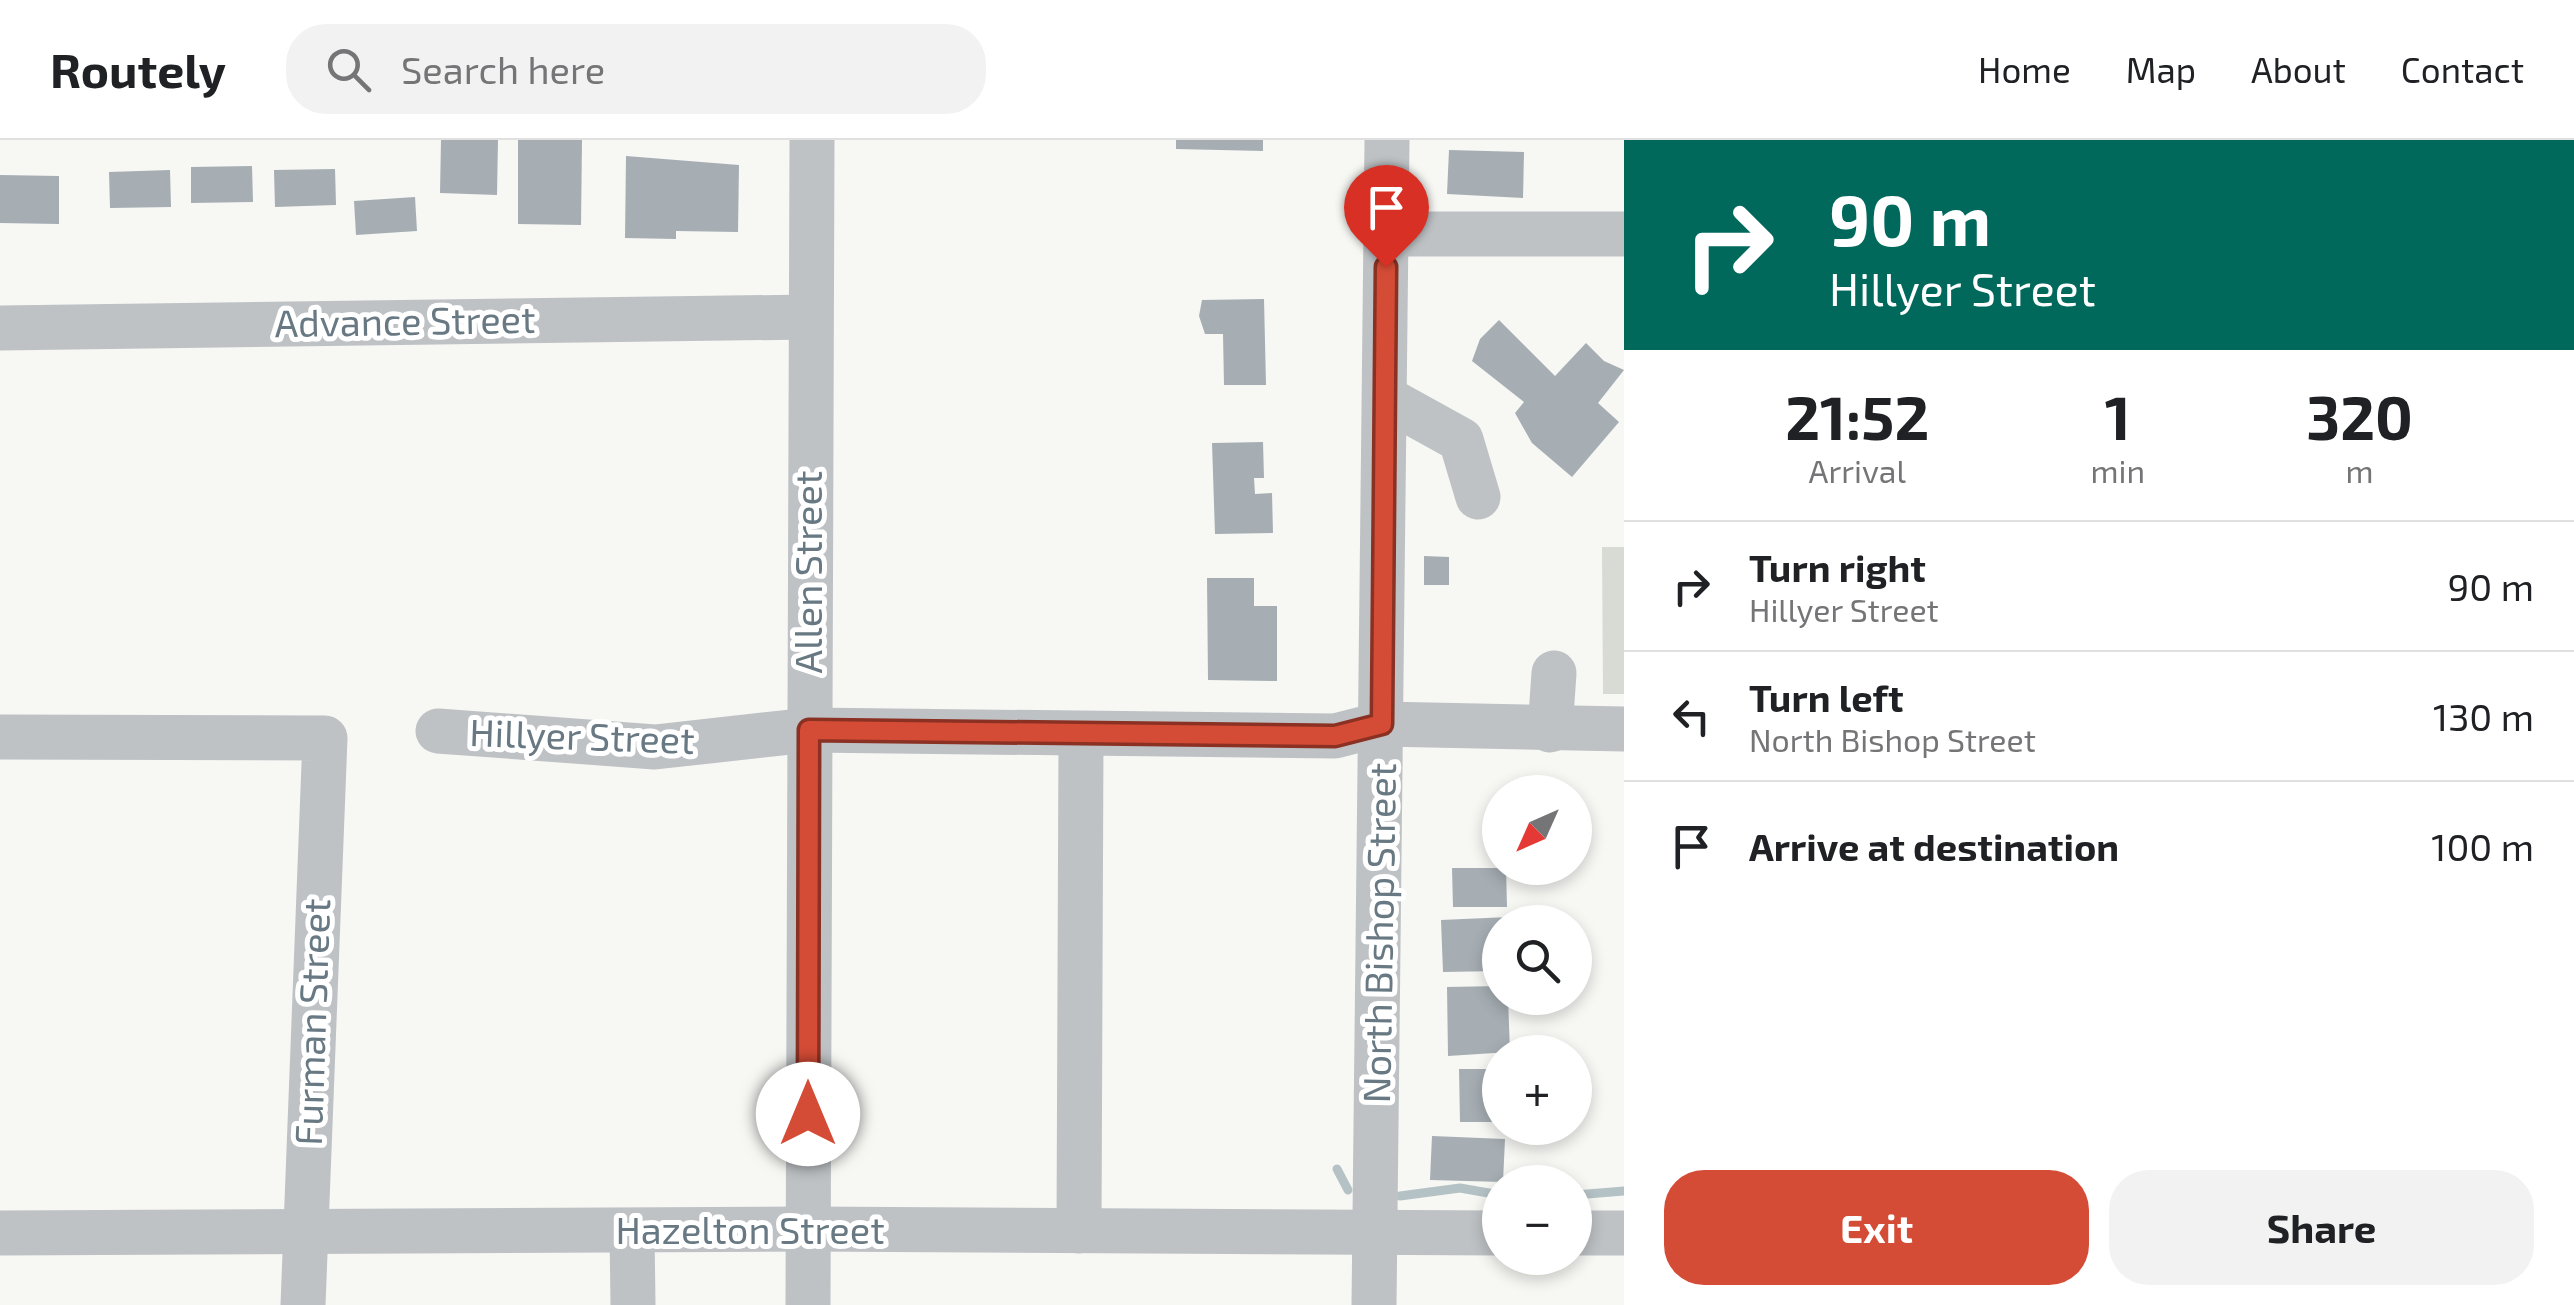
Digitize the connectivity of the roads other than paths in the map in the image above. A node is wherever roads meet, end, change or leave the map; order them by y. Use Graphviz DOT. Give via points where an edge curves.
graph roads {
  1 [pos="812,140"];
  2 [pos="1387,140"];
  3 [pos="1386,234"];
  4 [pos="1624,234"];
  5 [pos="810,317"];
  6 [pos="0,328"];
  7 [pos="1385,398"];
  8 [pos="1478,497"];
  9 [pos="1554,673"];
  10 [pos="1382,724"];
  11 [pos="1624,729"];
  12 [pos="809,730"];
  13 [pos="1550,730"];
  14 [pos="438,731"];
  15 [pos="1081,735"];
  16 [pos="0,737"];
  17 [pos="808,1230"];
  18 [pos="632,1231"];
  19 [pos="1079,1231"];
  20 [pos="0,1233"];
  21 [pos="1376,1233"];
  22 [pos="1482,1233"];
  23 [pos="1592,1233"];
  24 [pos="1624,1233"];
  25 [pos="305,1234"];
  26 [pos="303,1305"];
  27 [pos="632,1305"];
  28 [pos="808,1305"];
  29 [pos="1374,1305"];
  1 -- 5 [label="street, Allen Street"];
  2 -- 3 [label="street, North Bishop Street"];
  3 -- 4 [label="street"];
  3 -- 7 [label="street, North Bishop Street"];
  5 -- 6 [label="street, Advance Street"];
  5 -- 12 [label="street, Allen Street"];
  7 -- 8 [label="street" via="1461,440"];
  7 -- 10 [label="street, North Bishop Street"];
  9 -- 13 [label="street"];
  10 -- 13 [label="street, Hillyer Street"];
  10 -- 15 [label="street, Hillyer Street" via="1335,736"];
  10 -- 21 [label="street, North Bishop Street"];
  11 -- 13 [label="street, Hillyer Street"];
  12 -- 14 [label="street, Hillyer Street" via="655,747"];
  12 -- 15 [label="street, Hillyer Street"];
  12 -- 17 [label="street, Allen Street"];
  15 -- 19 [label="street"];
  16 -- 25 [label="street, Furman Street" via="325,738"];
  17 -- 18 [label="street, Hazelton Street"];
  17 -- 19 [label="street, Hazelton Street"];
  17 -- 28 [label="street, Allen Street"];
  18 -- 25 [label="street, Hazelton Street"];
  18 -- 27 [label="street"];
  19 -- 21 [label="street, Hazelton Street"];
  20 -- 25 [label="street, Hazelton Street"];
  21 -- 22 [label="street, Hazelton Street"];
  21 -- 29 [label="street, North Bishop Street"];
  23 -- 24 [label="street"];
  25 -- 26 [label="street, Furman Street"];
}
